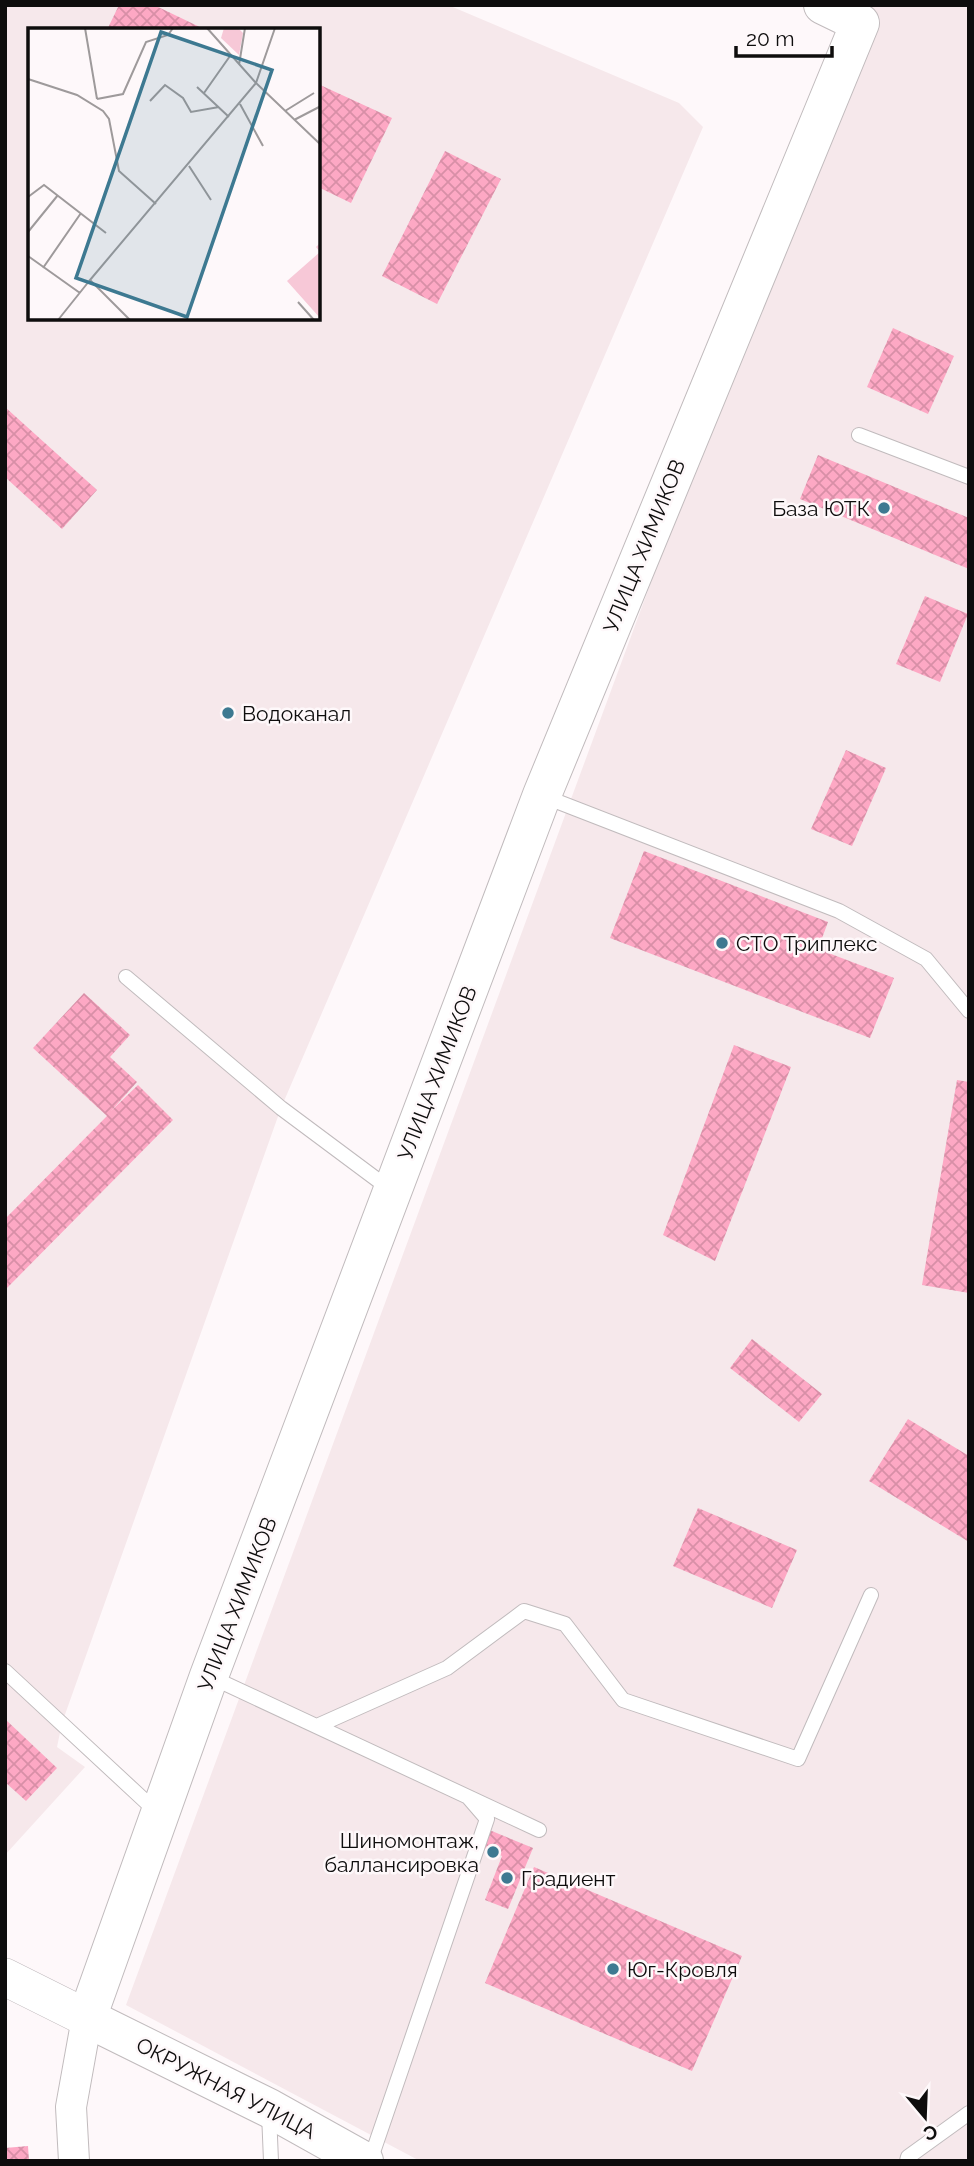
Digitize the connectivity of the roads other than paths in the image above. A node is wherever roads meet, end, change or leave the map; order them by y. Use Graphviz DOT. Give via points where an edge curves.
graph roads {
  1 [pos="823,5"];
  2 [pos="863,14"];
  3 [pos="859,435"];
  4 [pos="969,477"];
  5 [pos="542,795"];
  6 [pos="126,977"];
  7 [pos="969,1011"];
  8 [pos="392,1191"];
  9 [pos="871,1595"];
  10 [pos="5,1671"];
  11 [pos="209,1676"];
  12 [pos="317,1726"];
  13 [pos="468,1797"];
  14 [pos="159,1814"];
  15 [pos="539,1830"];
  16 [pos="5,1977"];
  17 [pos="87,2018"];
  18 [pos="269,2108"];
  19 [pos="969,2113"];
  20 [pos="74,2161"];
  21 [pos="271,2161"];
  22 [pos="364,2161"];
  23 [pos="370,2161"];
  24 [pos="907,2161"];
  1 -- 2 [label="main road"];
  2 -- 5 [label="main road, УЛИЦА ХИМИКОВ"];
  3 -- 4 [label="lane"];
  5 -- 7 [label="lane" via="839,911 926,959"];
  5 -- 8 [label="main road, УЛИЦА ХИМИКОВ"];
  6 -- 8 [label="lane" via="281,1108"];
  8 -- 11 [label="main road, УЛИЦА ХИМИКОВ"];
  9 -- 12 [label="lane" via="798,1759 623,1700 565,1624 524,1611 447,1668"];
  10 -- 14 [label="lane"];
  11 -- 12 [label="lane"];
  11 -- 14 [label="main road, УЛИЦА ХИМИКОВ"];
  12 -- 13 [label="lane"];
  13 -- 15 [label="lane"];
  13 -- 23 [label="lane" via="487,1819"];
  14 -- 17 [label="main road, УЛИЦА ХИМИКОВ"];
  16 -- 17 [label="street"];
  17 -- 18 [label="main road, ОКРУЖНАЯ УЛИЦА"];
  17 -- 20 [label="street, УЛИЦА ХИМИКОВ" via="71,2107"];
  18 -- 21 [label="lane"];
  18 -- 22 [label="main road, ОКРУЖНАЯ УЛИЦА"];
  19 -- 24 [label="lane"];
}
